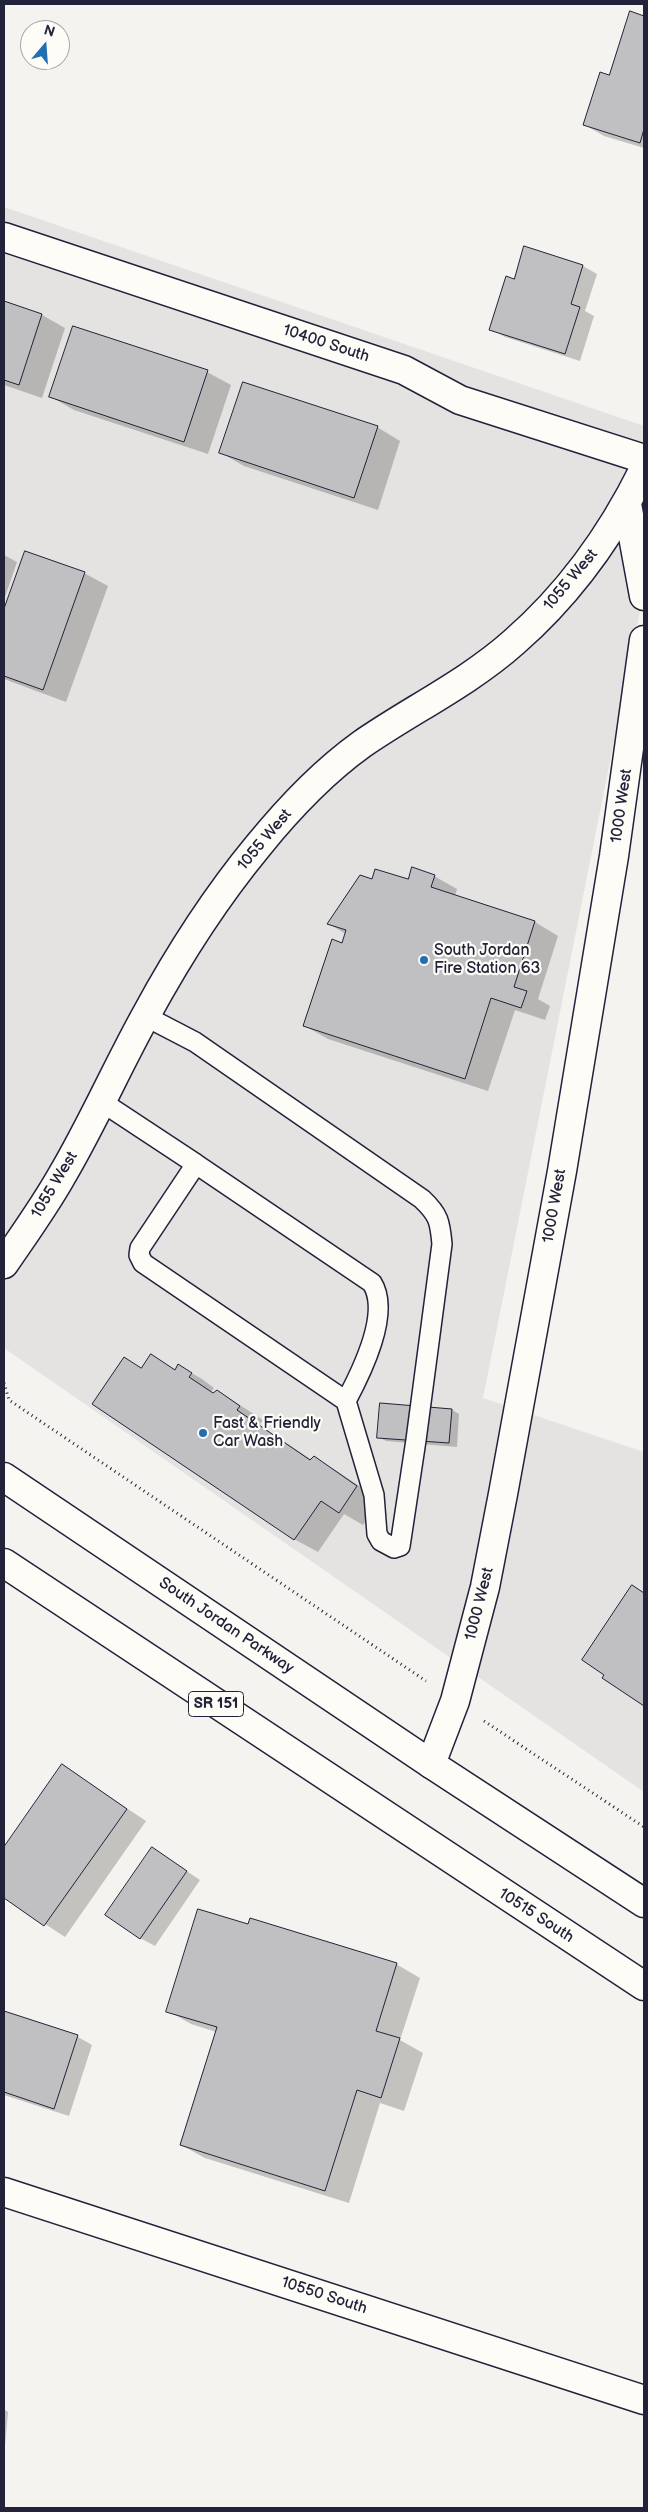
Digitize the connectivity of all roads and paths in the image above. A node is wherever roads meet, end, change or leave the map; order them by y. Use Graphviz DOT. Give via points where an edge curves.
graph roads {
  1 [pos="4,237"];
  2 [pos="644,459"];
  3 [pos="644,469"];
  4 [pos="627,504"];
  5 [pos="644,596"];
  6 [pos="644,640"];
  7 [pos="145,1016"];
  8 [pos="102,1102"];
  9 [pos="196,1164"];
  10 [pos="4,1264"];
  11 [pos="4,1383"];
  12 [pos="346,1400"];
  13 [pos="4,1477"];
  14 [pos="4,1563"];
  15 [pos="455,1701"];
  16 [pos="439,1770"];
  17 [pos="644,1827"];
  18 [pos="644,1903"];
  19 [pos="644,1986"];
  20 [pos="4,2192"];
  21 [pos="644,2400"];
  1 -- 2 [label="street, 10400 South" via="404,370 460,400"];
  3 -- 4 [label="street"];
  4 -- 5 [label="street"];
  4 -- 7 [label="street, 1055 West" via="594,555 554,603 512,644 360,746 306,792 258,846 212,907"];
  6 -- 15 [label="street, 1000 West" via="614,856 557,1200 485,1587"];
  7 -- 8 [label="street, 1055 West"];
  7 -- 12 [label="lane" via="195,1042 422,1199 436,1212 442,1244 400,1546 387,1546 377,1534 374,1495"];
  8 -- 9 [label="lane"];
  8 -- 10 [label="street, 1055 West" via="61,1178"];
  9 -- 12 [label="lane" via="372,1284 377,1291 379,1301 370,1353"];
  9 -- 12 [label="lane" via="140,1248 139,1256 143,1263"];
  11 -- 15 [label="path" via="9,1400"];
  13 -- 16 [label="street, South Jordan Parkway"];
  14 -- 19 [label="street, 10515 South / SR 151"];
  15 -- 16 [label="street, 1000 West"];
  15 -- 17 [label="path"];
  16 -- 18 [label="street"];
  20 -- 21 [label="street, 10550 South"];
}
